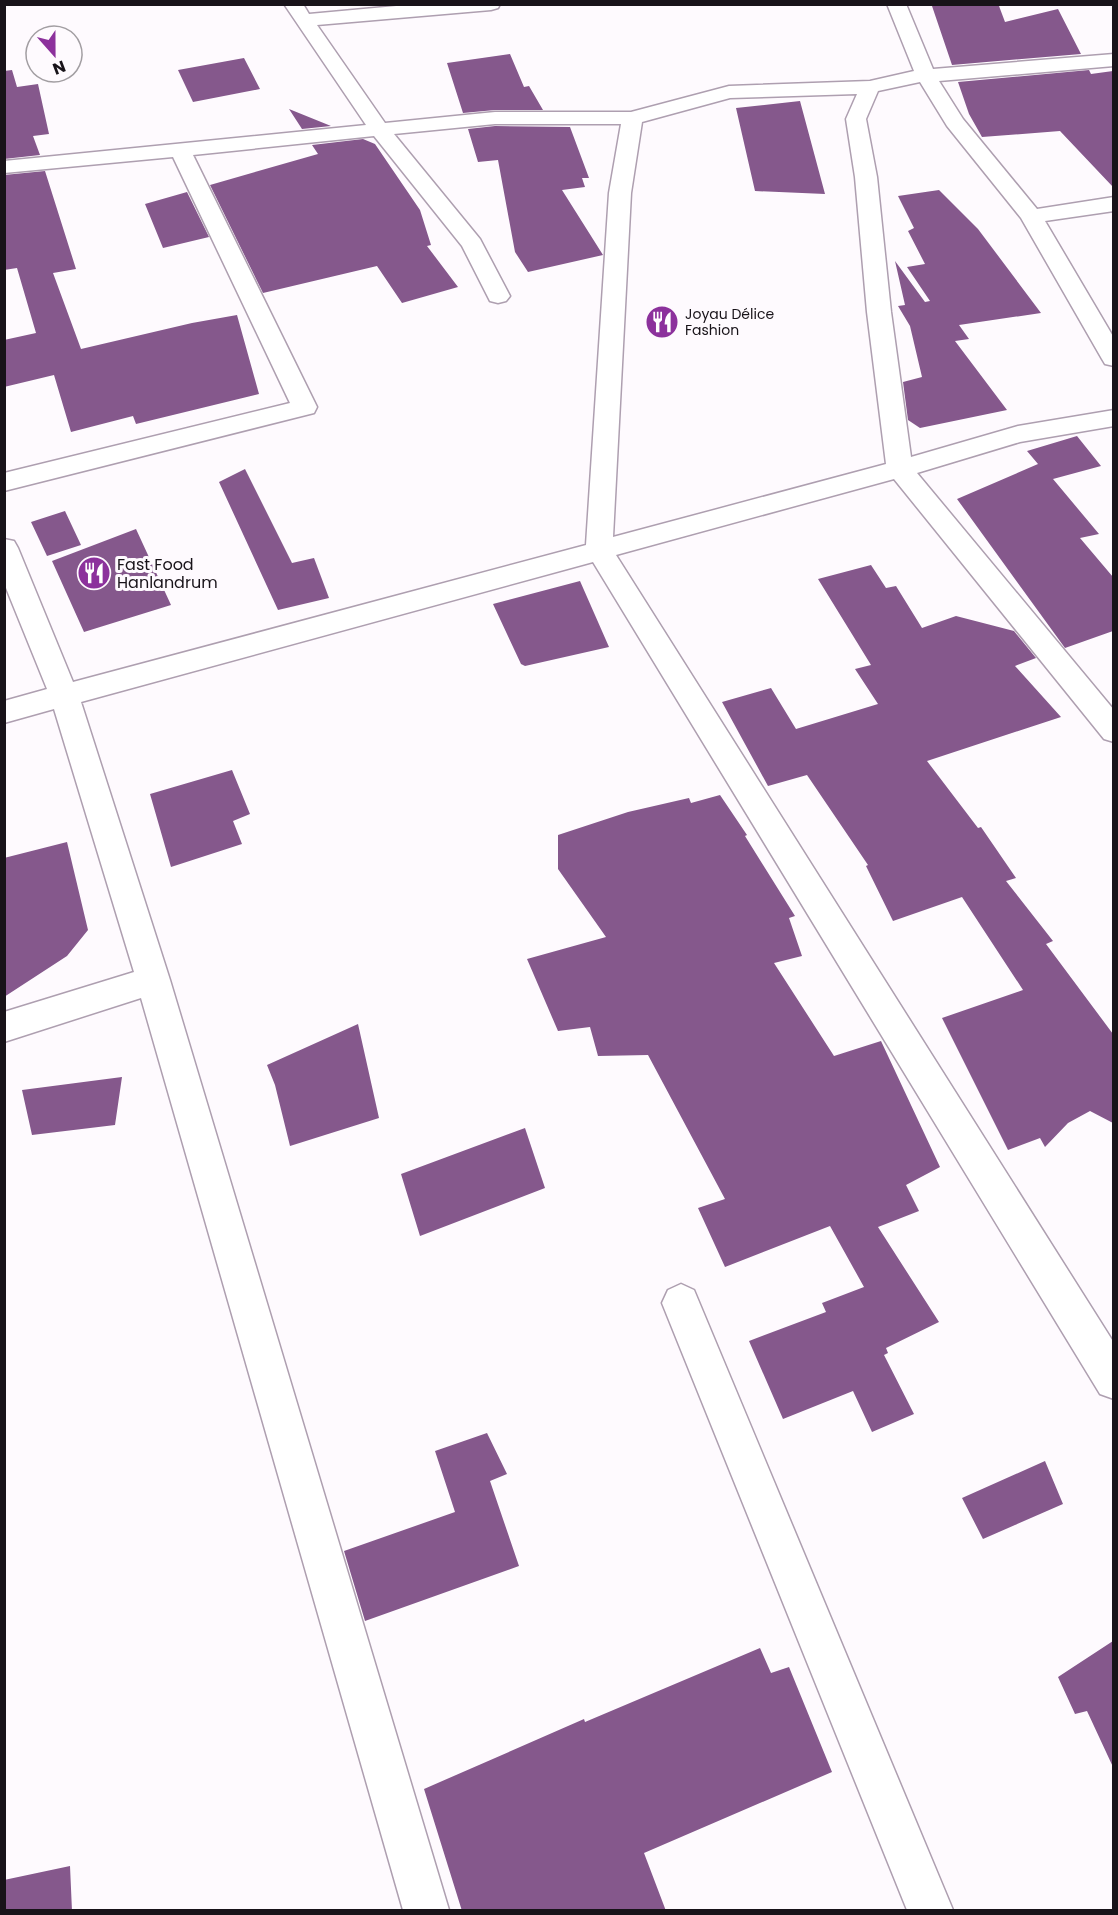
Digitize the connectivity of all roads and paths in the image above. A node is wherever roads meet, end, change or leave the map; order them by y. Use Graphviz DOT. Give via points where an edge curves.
graph roads {
  1 [pos="492,4"];
  2 [pos="896,4"];
  3 [pos="299,12"];
  4 [pos="1113,60"];
  5 [pos="926,75"];
  6 [pos="870,87"];
  7 [pos="632,118"];
  8 [pos="379,129"];
  9 [pos="180,150"];
  10 [pos="4,167"];
  11 [pos="1113,204"];
  12 [pos="1031,216"];
  13 [pos="498,296"];
  14 [pos="1113,359"];
  15 [pos="1113,418"];
  16 [pos="900,469"];
  17 [pos="4,482"];
  18 [pos="4,548"];
  19 [pos="599,550"];
  20 [pos="64,694"];
  21 [pos="4,712"];
  22 [pos="1113,731"];
  23 [pos="153,980"];
  24 [pos="4,1027"];
  25 [pos="681,1303"];
  26 [pos="1113,1380"];
  27 [pos="426,1911"];
  28 [pos="930,1911"];
  1 -- 3 [label="street"];
  2 -- 5 [label="street"];
  3 -- 8 [label="street"];
  4 -- 5 [label="street"];
  5 -- 6 [label="street"];
  5 -- 12 [label="street" via="954,123"];
  6 -- 7 [label="street" via="729,92"];
  6 -- 16 [label="street" via="856,119"];
  7 -- 8 [label="street" via="495,118"];
  7 -- 19 [label="street" via="620,192"];
  8 -- 9 [label="street"];
  8 -- 13 [label="street" via="472,244"];
  9 -- 10 [label="street"];
  9 -- 17 [label="street" via="305,407"];
  11 -- 12 [label="street"];
  12 -- 14 [label="street"];
  15 -- 16 [label="street" via="1018,434"];
  16 -- 19 [label="street"];
  16 -- 22 [label="street"];
  18 -- 20 [label="street"];
  19 -- 20 [label="street"];
  19 -- 26 [label="street"];
  20 -- 21 [label="street"];
  20 -- 23 [label="street"];
  23 -- 24 [label="street"];
  23 -- 27 [label="street"];
  25 -- 28 [label="street"];
}
